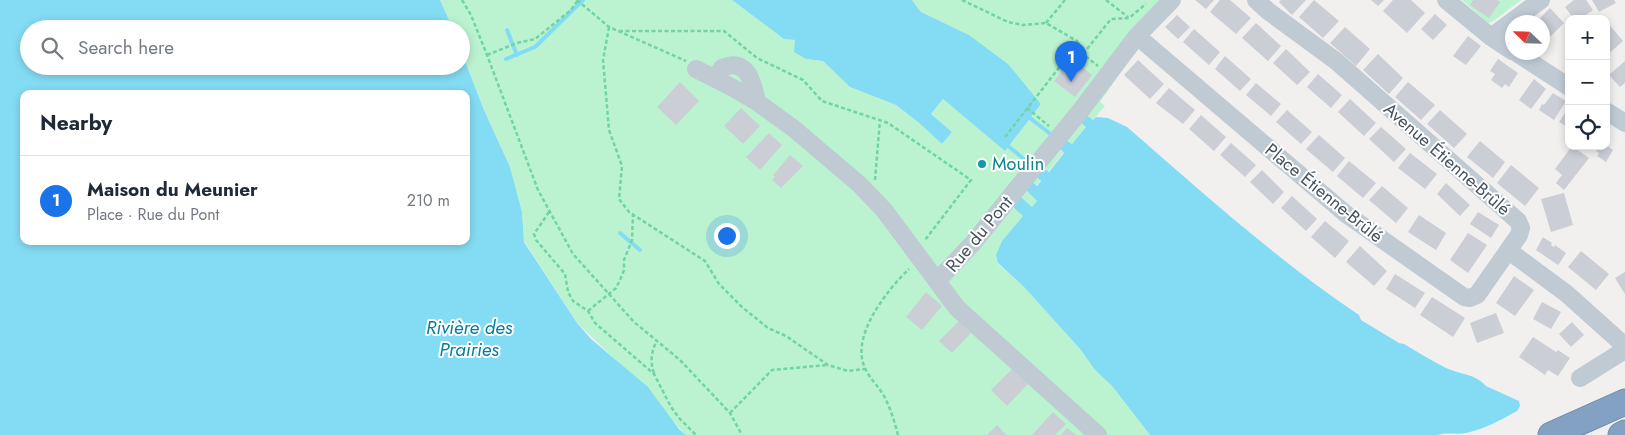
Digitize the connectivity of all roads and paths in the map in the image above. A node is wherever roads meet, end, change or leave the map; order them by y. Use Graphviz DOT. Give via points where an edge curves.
graph roads {
  1 [pos="462,0"];
  2 [pos="578,0"];
  3 [pos="962,0"];
  4 [pos="1065,0"];
  5 [pos="1106,0"];
  6 [pos="1151,0"];
  7 [pos="1172,0"];
  8 [pos="1256,0"];
  9 [pos="1446,0"];
  10 [pos="1541,0"];
  11 [pos="1128,18"];
  12 [pos="1046,23"];
  13 [pos="609,27"];
  14 [pos="619,31"];
  15 [pos="1137,36"];
  16 [pos="1491,37"];
  17 [pos="1078,42"];
  18 [pos="1505,46"];
  19 [pos="1083,54"];
  20 [pos="487,55"];
  21 [pos="1527,60"];
  22 [pos="696,69"];
  23 [pos="1055,72"];
  24 [pos="1107,74"];
  25 [pos="1058,75"];
  26 [pos="1565,84"];
  27 [pos="1027,108"];
  28 [pos="1610,114"];
  29 [pos="880,120"];
  30 [pos="1042,120"];
  31 [pos="1625,123"];
  32 [pos="1005,137"];
  33 [pos="870,195"];
  34 [pos="549,212"];
  35 [pos="633,215"];
  36 [pos="1509,251"];
  37 [pos="916,260"];
  38 [pos="937,282"];
  39 [pos="608,295"];
  40 [pos="588,311"];
  41 [pos="657,341"];
  42 [pos="1625,348"];
  43 [pos="828,364"];
  44 [pos="865,368"];
  45 [pos="654,374"];
  46 [pos="1580,378"];
  47 [pos="1625,402"];
  48 [pos="730,413"];
  49 [pos="1625,433"];
  50 [pos="696,435"];
  51 [pos="742,435"];
  52 [pos="898,435"];
  53 [pos="1098,435"];
  54 [pos="1552,435"];
  55 [pos="1621,435"];
  1 -- 20 [label="path"];
  2 -- 13 [label="path"];
  2 -- 20 [label="path" via="571,10 535,39"];
  3 -- 12 [label="path" via="1008,22 1023,25"];
  4 -- 12 [label="path"];
  5 -- 11 [label="path"];
  6 -- 11 [label="path"];
  7 -- 15 [label="street, Rue du Pont"];
  8 -- 36 [label="street, Avenue Étienne-Brûlé" via="1336,61 1515,218 1521,232"];
  9 -- 16 [label="street"];
  10 -- 16 [label="street"];
  11 -- 19 [label="path" via="1111,20"];
  12 -- 17 [label="path"];
  13 -- 14 [label="path"];
  13 -- 35 [label="path" via="603,60 608,130 622,166 619,199"];
  14 -- 22 [label="path" via="690,63"];
  14 -- 29 [label="path" via="724,31 757,58 803,80 822,102"];
  15 -- 24 [label="street, Rue du Pont"];
  15 -- 36 [label="street, Place Étienne-Brûlé" via="1346,214 1464,297 1473,298 1482,290"];
  16 -- 18 [label="street"];
  17 -- 19 [label="path"];
  17 -- 23 [label="path"];
  19 -- 24 [label="path"];
  20 -- 34 [label="path"];
  21 -- 26 [label="street"];
  22 -- 33 [label="street" via="757,102 820,150"];
  23 -- 25 [label="path"];
  23 -- 27 [label="path"];
  24 -- 38 [label="street, Rue du Pont" via="1006,203"];
  27 -- 30 [label="path"];
  27 -- 32 [label="path"];
  28 -- 31 [label="street"];
  29 -- 33 [label="path" via="874,190"];
  29 -- 37 [label="path" via="971,180 923,243"];
  33 -- 37 [label="street"];
  34 -- 39 [label="path" via="573,254"];
  34 -- 40 [label="path" via="534,234 536,240 565,274 568,292 574,301"];
  35 -- 39 [label="path" via="632,240 624,260 624,270 616,288"];
  35 -- 43 [label="path" via="705,261 719,284 768,328"];
  36 -- 42 [label="street" via="1566,294"];
  37 -- 38 [label="street"];
  37 -- 44 [label="path" via="887,291 868,326 862,340"];
  38 -- 53 [label="street" via="957,308"];
  39 -- 40 [label="path"];
  39 -- 41 [label="path"];
  40 -- 45 [label="path" via="594,323"];
  41 -- 45 [label="path" via="651,362"];
  41 -- 48 [label="path" via="680,360"];
  42 -- 46 [label="street"];
  43 -- 44 [label="path" via="848,371"];
  43 -- 48 [label="path" via="772,370"];
  44 -- 52 [label="path" via="885,398"];
  45 -- 50 [label="path" via="671,407"];
  47 -- 54 [label="highway"];
  48 -- 51 [label="path"];
  49 -- 55 [label="highway"];
}
